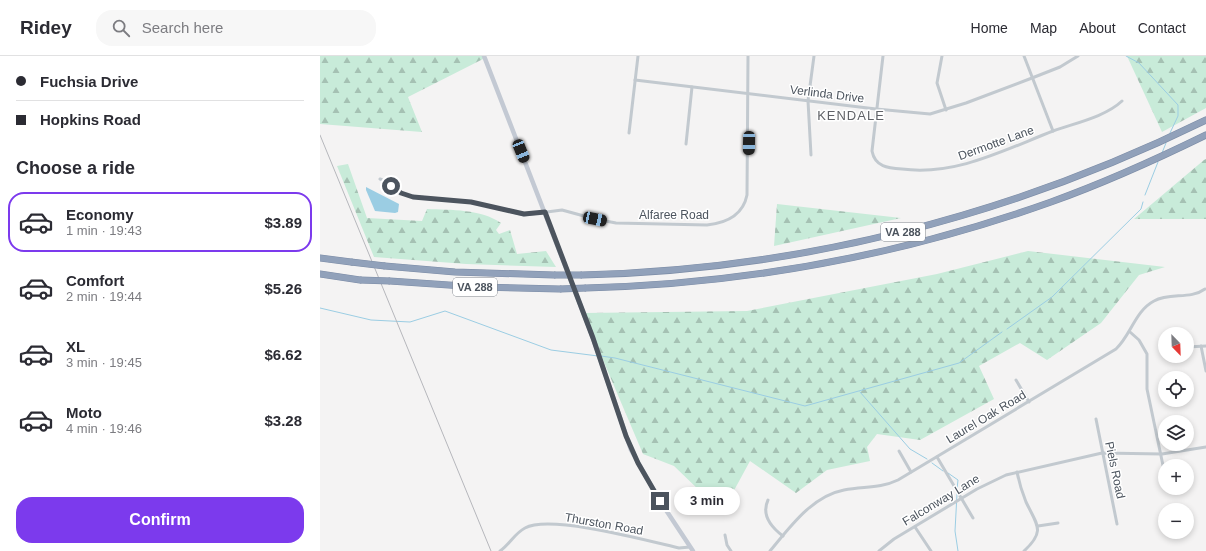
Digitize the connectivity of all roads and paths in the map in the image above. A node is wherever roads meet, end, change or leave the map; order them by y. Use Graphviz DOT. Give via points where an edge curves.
graph roads {
  1 [pos="638,56"];
  2 [pos="748,56"];
  3 [pos="814,56"];
  4 [pos="883,56"];
  5 [pos="942,56"];
  6 [pos="1024,56"];
  7 [pos="1078,56"];
  8 [pos="486,57"];
  9 [pos="1032,78"];
  10 [pos="635,80"];
  11 [pos="692,87"];
  12 [pos="749,94"];
  13 [pos="808,101"];
  14 [pos="1122,101"];
  15 [pos="876,109"];
  16 [pos="946,110"];
  17 [pos="1206,120"];
  18 [pos="1053,132"];
  19 [pos="629,133"];
  20 [pos="1206,136"];
  21 [pos="686,144"];
  22 [pos="811,155"];
  23 [pos="380,179"];
  24 [pos="545,212"];
  25 [pos="320,258"];
  26 [pos="320,274"];
  27 [pos="1206,289"];
  28 [pos="1130,332"];
  29 [pos="1194,346"];
  30 [pos="1201,346"];
  31 [pos="1206,346"];
  32 [pos="1206,371"];
  33 [pos="1016,380"];
  34 [pos="1029,402"];
  35 [pos="1096,419"];
  36 [pos="1206,447"];
  37 [pos="900,451"];
  38 [pos="1102,453"];
  39 [pos="1161,454"];
  40 [pos="937,457"];
  41 [pos="1162,459"];
  42 [pos="911,472"];
  43 [pos="1017,472"];
  44 [pos="962,498"];
  45 [pos="768,500"];
  46 [pos="973,518"];
  47 [pos="1058,523"];
  48 [pos="1117,524"];
  49 [pos="1038,526"];
  50 [pos="915,527"];
  51 [pos="725,536"];
  52 [pos="783,536"];
  53 [pos="691,549"];
  54 [pos="500,551"];
  55 [pos="731,551"];
  56 [pos="770,551"];
  57 [pos="879,551"];
  58 [pos="931,551"];
  59 [pos="1024,551"];
  1 -- 10 [label="street"];
  2 -- 12 [label="street, Alfaree Road"];
  3 -- 13 [label="street"];
  4 -- 15 [label="street, Dermotte Lane"];
  5 -- 16 [label="street" via="938,83"];
  6 -- 9 [label="street"];
  7 -- 9 [label="street, Verlinda Drive" via="1060,67"];
  8 -- 24 [label="main road"];
  9 -- 16 [label="street, Verlinda Drive"];
  9 -- 18 [label="street"];
  10 -- 11 [label="street, Verlinda Drive"];
  10 -- 19 [label="street"];
  11 -- 12 [label="street, Verlinda Drive"];
  11 -- 21 [label="street"];
  12 -- 13 [label="street, Verlinda Drive"];
  12 -- 24 [label="street, Alfaree Road" via="747,195 742,208 733,217 714,224 644,224 604,221 562,210"];
  13 -- 15 [label="street, Verlinda Drive"];
  13 -- 22 [label="street"];
  14 -- 18 [label="street, Dermotte Lane" via="1114,108"];
  15 -- 16 [label="street, Verlinda Drive" via="923,114"];
  15 -- 18 [label="street, Dermotte Lane" via="872,150 876,161 887,168 923,171 959,167"];
  17 -- 25 [label="highway, VA 288, bridge" via="1145,149 991,208 905,232 818,251 742,263 683,269 554,275 455,272"];
  20 -- 26 [label="highway, VA 288, bridge" via="1053,201 915,244 824,264 679,283 560,289 360,280"];
  23 -- 24 [label="street, Alfaree Road" via="409,196 471,202 524,214"];
  24 -- 53 [label="main road" via="631,450"];
  27 -- 28 [label="street, Laurel Oak Road" via="1196,294 1154,300 1140,313"];
  28 -- 34 [label="street, Laurel Oak Road" via="1116,349"];
  28 -- 39 [label="street" via="1139,340 1147,354 1147,389"];
  29 -- 30 [label="street"];
  30 -- 31 [label="street"];
  30 -- 32 [label="street"];
  33 -- 34 [label="street"];
  34 -- 40 [label="street, Laurel Oak Road"];
  35 -- 38 [label="street, Piels Road"];
  36 -- 39 [label="street, Falconway Lane"];
  37 -- 42 [label="street"];
  38 -- 39 [label="street, Falconway Lane"];
  38 -- 43 [label="street, Falconway Lane"];
  38 -- 48 [label="street, Piels Road"];
  39 -- 41 [label="street"];
  40 -- 42 [label="street, Laurel Oak Road"];
  40 -- 44 [label="street"];
  42 -- 52 [label="street, Laurel Oak Road" via="883,486 843,490 826,496 811,505"];
  43 -- 44 [label="street, Falconway Lane" via="996,479"];
  43 -- 49 [label="street" via="1024,497"];
  44 -- 46 [label="street"];
  44 -- 50 [label="street, Falconway Lane"];
  45 -- 52 [label="street" via="767,517 773,528"];
  47 -- 49 [label="street"];
  49 -- 59 [label="street" via="1035,541"];
  50 -- 57 [label="street, Falconway Lane"];
  50 -- 58 [label="street"];
  51 -- 55 [label="street"];
  52 -- 56 [label="street, Laurel Oak Road"];
  53 -- 54 [label="street, Thurston Road" via="575,526 548,525 525,527"];
}
